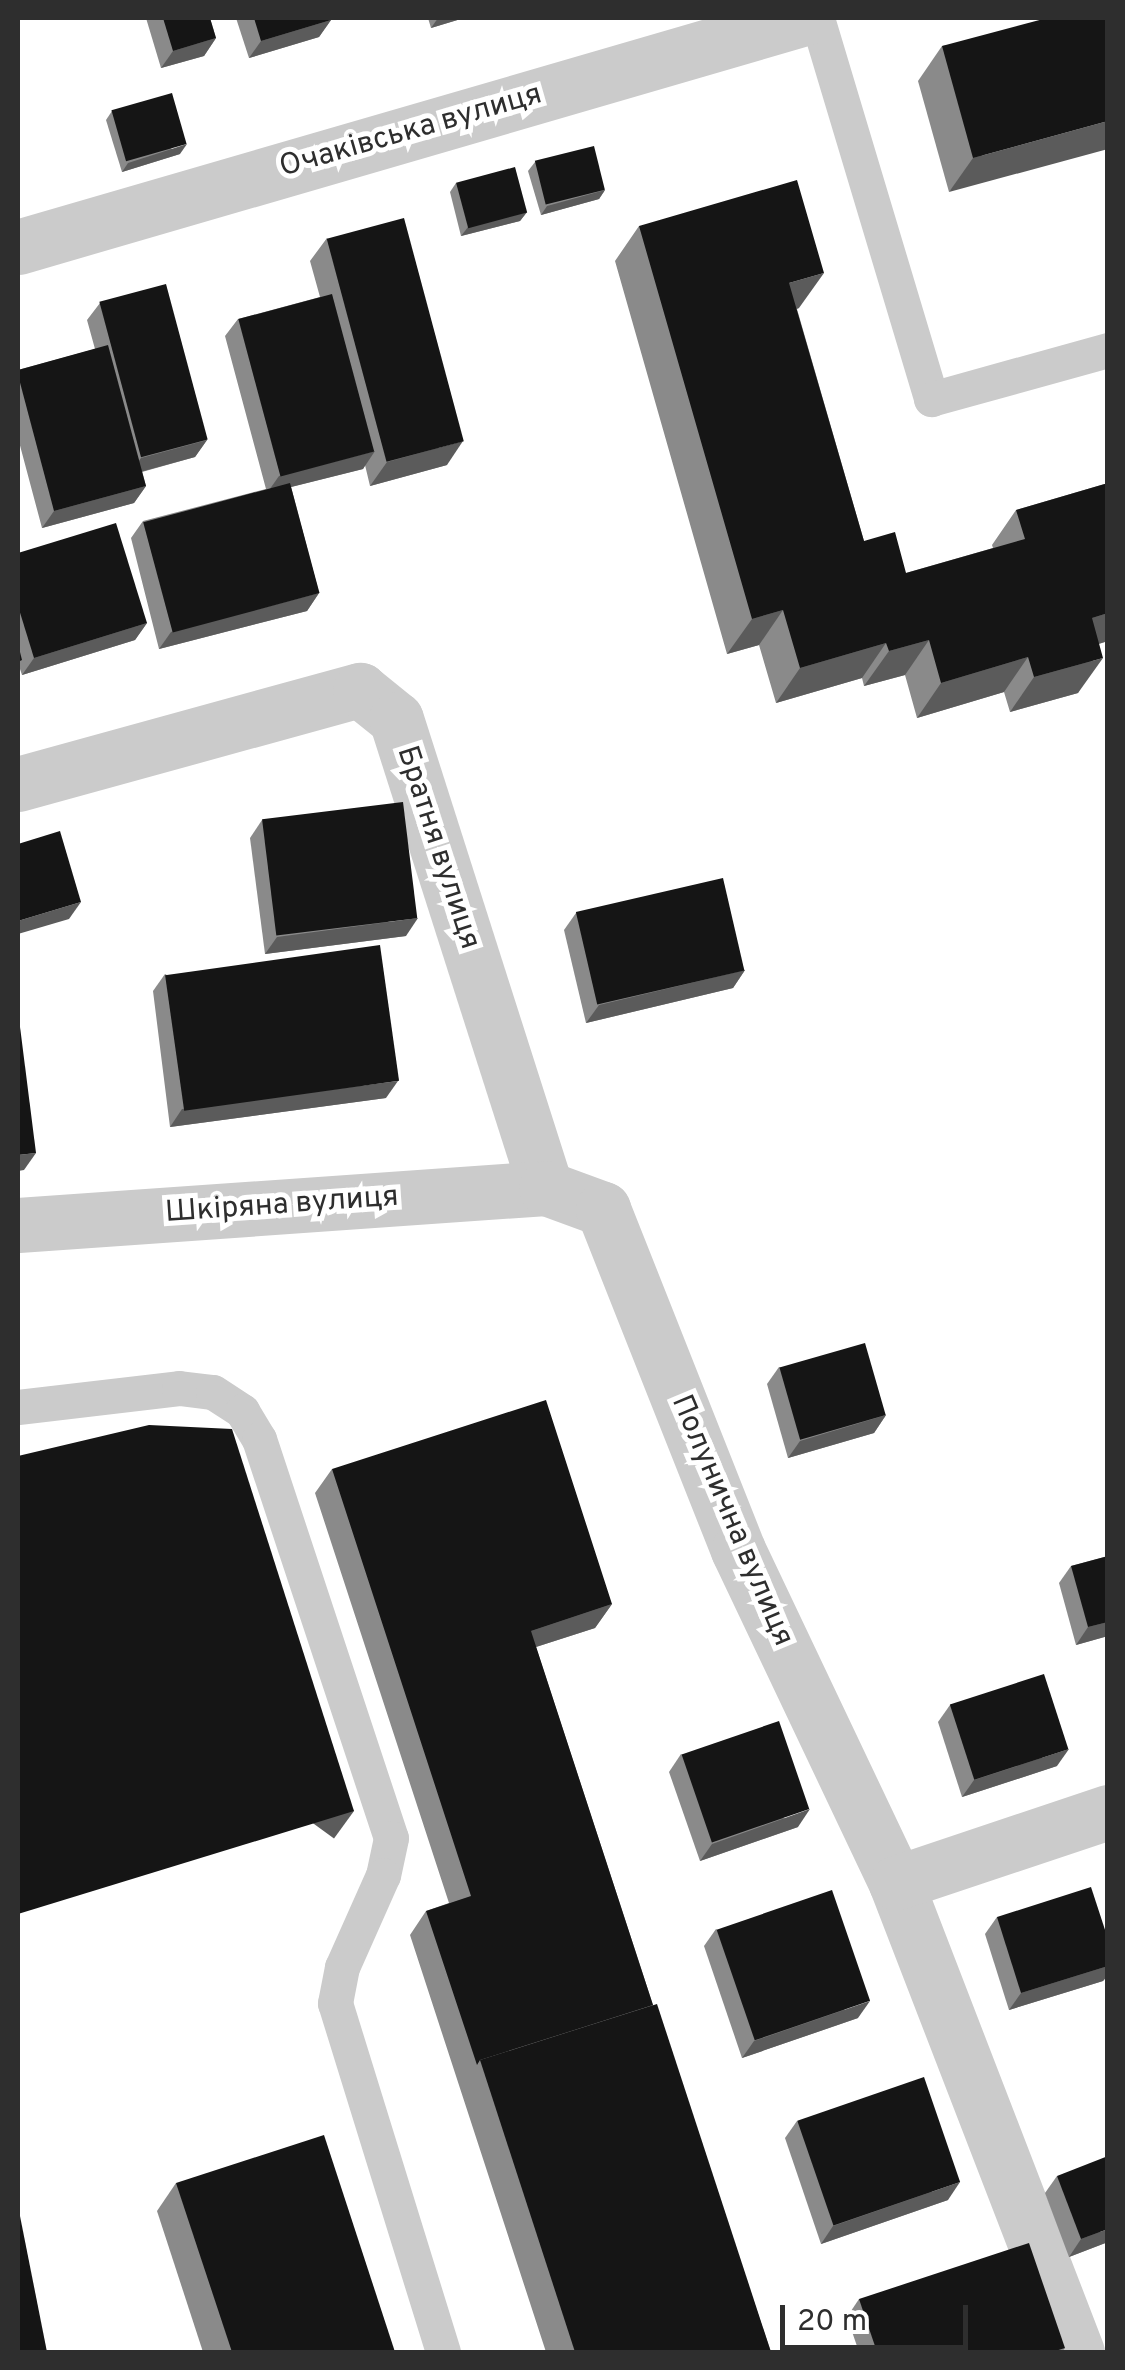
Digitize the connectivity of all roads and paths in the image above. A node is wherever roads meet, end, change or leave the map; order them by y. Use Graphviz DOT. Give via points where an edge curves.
graph roads {
  1 [pos="804,18"];
  2 [pos="817,18"];
  3 [pos="18,247"];
  4 [pos="1108,350"];
  5 [pos="18,784"];
  6 [pos="546,1188"];
  7 [pos="18,1224"];
  8 [pos="18,1407"];
  9 [pos="1108,1812"];
  10 [pos="896,1882"];
  11 [pos="443,2352"];
  12 [pos="1076,2352"];
  1 -- 3 [label="street, Очаківська вулиця"];
  2 -- 4 [label="lane" via="931,399"];
  5 -- 6 [label="street, Братня вулиця" via="360,690 396,719"];
  6 -- 7 [label="street, Шкіряна вулиця"];
  6 -- 10 [label="street, Полунична вулиця" via="603,1209 738,1550"];
  8 -- 11 [label="lane" via="179,1388 213,1392 242,1411 259,1439 390,1838 384,1874 342,1968 335,2003"];
  9 -- 10 [label="street"];
  10 -- 12 [label="street, Полунична вулиця"];
}
